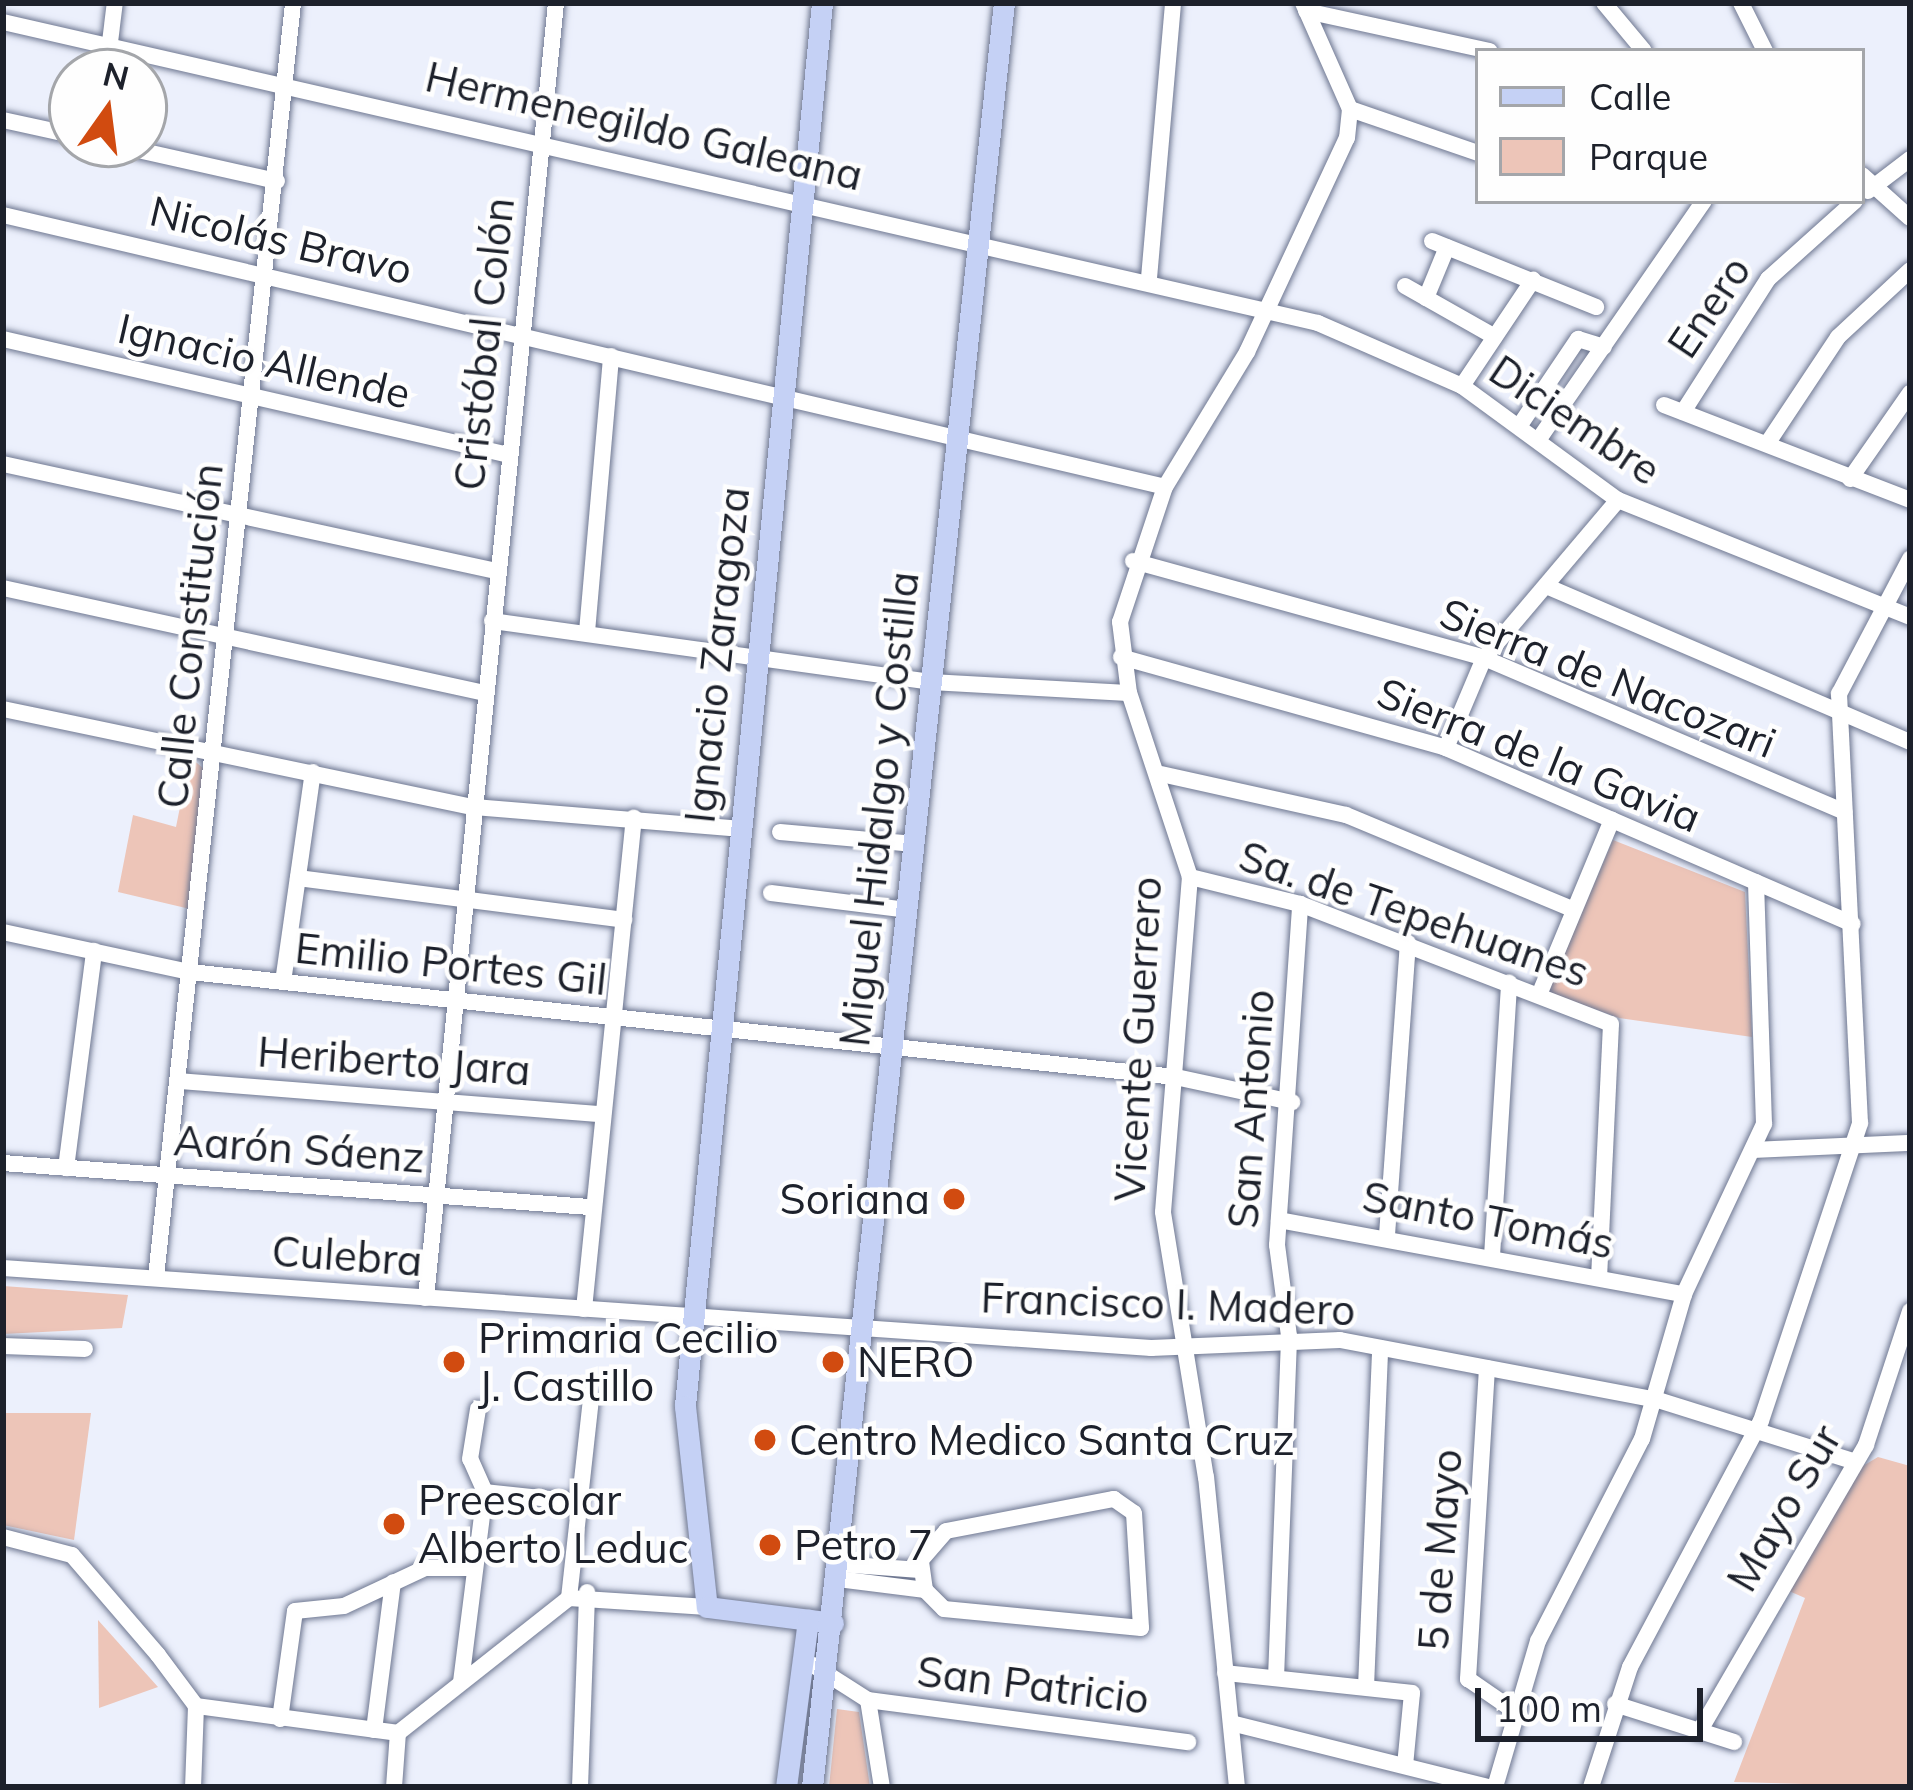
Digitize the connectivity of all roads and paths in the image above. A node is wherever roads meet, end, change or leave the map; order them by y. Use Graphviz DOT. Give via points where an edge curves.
graph roads {
  1 [pos="115,3"];
  2 [pos="293,3"];
  3 [pos="556,3"];
  4 [pos="822,3"];
  5 [pos="1004,3"];
  6 [pos="1173,3"];
  7 [pos="1604,3"];
  8 [pos="1741,3"];
  9 [pos="1305,7"];
  10 [pos="3,22"];
  11 [pos="110,42"];
  12 [pos="1477,48"];
  13 [pos="1641,48"];
  14 [pos="1763,48"];
  15 [pos="286,81"];
  16 [pos="1350,110"];
  17 [pos="3,120"];
  18 [pos="48,130"];
  19 [pos="541,138"];
  20 [pos="1475,152"];
  21 [pos="168,157"];
  22 [pos="1910,159"];
  23 [pos="277,181"];
  24 [pos="1866,186"];
  25 [pos="804,199"];
  26 [pos="1702,204"];
  27 [pos="1852,204"];
  28 [pos="3,215"];
  29 [pos="1910,218"];
  30 [pos="977,238"];
  31 [pos="1910,270"];
  32 [pos="270,273"];
  33 [pos="1149,278"];
  34 [pos="1533,280"];
  35 [pos="1405,286"];
  36 [pos="1426,298"];
  37 [pos="1596,307"];
  38 [pos="1268,308"];
  39 [pos="521,333"];
  40 [pos="1495,337"];
  41 [pos="3,339"];
  42 [pos="1604,347"];
  43 [pos="611,356"];
  44 [pos="1462,386"];
  45 [pos="783,391"];
  46 [pos="1910,393"];
  47 [pos="253,394"];
  48 [pos="1664,405"];
  49 [pos="1683,412"];
  50 [pos="1520,425"];
  51 [pos="956,431"];
  52 [pos="1539,439"];
  53 [pos="1767,444"];
  54 [pos="509,455"];
  55 [pos="3,464"];
  56 [pos="1850,479"];
  57 [pos="1165,487"];
  58 [pos="1618,500"];
  59 [pos="1910,500"];
  60 [pos="240,516"];
  61 [pos="1910,559"];
  62 [pos="1133,561"];
  63 [pos="496,571"];
  64 [pos="1546,586"];
  65 [pos="3,588"];
  66 [pos="1878,604"];
  67 [pos="1910,616"];
  68 [pos="492,621"];
  69 [pos="587,632"];
  70 [pos="227,637"];
  71 [pos="755,656"];
  72 [pos="1121,658"];
  73 [pos="1484,658"];
  74 [pos="930,682"];
  75 [pos="1130,693"];
  76 [pos="485,694"];
  77 [pos="3,709"];
  78 [pos="1839,711"];
  79 [pos="1910,742"];
  80 [pos="1446,748"];
  81 [pos="214,753"];
  82 [pos="313,772"];
  83 [pos="1161,774"];
  84 [pos="474,807"];
  85 [pos="1845,812"];
  86 [pos="634,818"];
  87 [pos="1612,820"];
  88 [pos="739,829"];
  89 [pos="780,832"];
  90 [pos="914,844"];
  91 [pos="1190,877"];
  92 [pos="298,878"];
  93 [pos="1756,882"];
  94 [pos="771,893"];
  95 [pos="464,899"];
  96 [pos="1300,904"];
  97 [pos="1572,909"];
  98 [pos="908,910"];
  99 [pos="624,920"];
  100 [pos="1853,923"];
  101 [pos="3,932"];
  102 [pos="1408,943"];
  103 [pos="94,951"];
  104 [pos="190,972"];
  105 [pos="283,982"];
  106 [pos="1509,983"];
  107 [pos="1539,995"];
  108 [pos="454,999"];
  109 [pos="614,1017"];
  110 [pos="717,1034"];
  111 [pos="895,1046"];
  112 [pos="1175,1077"];
  113 [pos="179,1081"];
  114 [pos="445,1101"];
  115 [pos="1292,1102"];
  116 [pos="602,1114"];
  117 [pos="1910,1143"];
  118 [pos="1849,1148"];
  119 [pos="1755,1150"];
  120 [pos="3,1163"];
  121 [pos="66,1168"];
  122 [pos="168,1176"];
  123 [pos="435,1195"];
  124 [pos="590,1207"];
  125 [pos="1279,1220"];
  126 [pos="1388,1235"];
  127 [pos="1492,1256"];
  128 [pos="3,1268"];
  129 [pos="1599,1276"];
  130 [pos="156,1277"];
  131 [pos="1684,1294"];
  132 [pos="426,1298"];
  133 [pos="584,1309"];
  134 [pos="1910,1311"];
  135 [pos="686,1315"];
  136 [pos="868,1327"];
  137 [pos="1288,1336"];
  138 [pos="3,1346"];
  139 [pos="1184,1346"];
  140 [pos="1380,1348"];
  141 [pos="85,1349"];
  142 [pos="1487,1368"];
  143 [pos="591,1400"];
  144 [pos="1658,1400"];
  145 [pos="478,1409"];
  146 [pos="1753,1435"];
  147 [pos="1850,1460"];
  148 [pos="484,1492"];
  149 [pos="579,1502"];
  150 [pos="3,1537"];
  151 [pos="473,1568"];
  152 [pos="920,1570"];
  153 [pos="839,1572"];
  154 [pos="393,1582"];
  155 [pos="925,1590"];
  156 [pos="587,1592"];
  157 [pos="569,1598"];
  158 [pos="707,1607"];
  159 [pos="808,1619"];
  160 [pos="833,1622"];
  161 [pos="802,1663"];
  162 [pos="827,1667"];
  163 [pos="1225,1673"];
  164 [pos="1276,1678"];
  165 [pos="461,1682"];
  166 [pos="1366,1687"];
  167 [pos="868,1700"];
  168 [pos="1616,1704"];
  169 [pos="196,1706"];
  170 [pos="1513,1710"];
  171 [pos="280,1719"];
  172 [pos="1232,1723"];
  173 [pos="374,1730"];
  174 [pos="1700,1732"];
  175 [pos="398,1733"];
  176 [pos="792,1738"];
  177 [pos="817,1742"];
  178 [pos="1189,1742"];
  179 [pos="1734,1742"];
  180 [pos="1406,1766"];
  181 [pos="193,1787"];
  182 [pos="394,1787"];
  183 [pos="580,1787"];
  184 [pos="786,1787"];
  185 [pos="812,1787"];
  186 [pos="882,1787"];
  187 [pos="1237,1787"];
  188 [pos="1491,1787"];
  189 [pos="1591,1787"];
  1 -- 11 [label="street"];
  2 -- 15 [label="street, Calle Constitución"];
  3 -- 19 [label="street, Cristóbal Colón"];
  4 -- 25 [label="main road, Ignacio Zaragoza"];
  5 -- 30 [label="main road, Miguel Hidalgo y Costilla"];
  6 -- 33 [label="street"];
  7 -- 13 [label="street"];
  8 -- 14 [label="street"];
  9 -- 12 [label="street"];
  9 -- 16 [label="street"];
  10 -- 11 [label="street, Hermenegildo Galeana"];
  11 -- 15 [label="street, Hermenegildo Galeana"];
  15 -- 19 [label="street, Hermenegildo Galeana"];
  15 -- 23 [label="street, Calle Constitución"];
  16 -- 20 [label="street"];
  16 -- 38 [label="street, Vicente Guerrero" via="1337,164"];
  17 -- 18 [label="street"];
  19 -- 25 [label="street, Hermenegildo Galeana"];
  19 -- 39 [label="street, Cristóbal Colón"];
  21 -- 23 [label="street"];
  22 -- 24 [label="street"];
  23 -- 32 [label="street, Calle Constitución"];
  24 -- 29 [label="street"];
  25 -- 30 [label="street, Hermenegildo Galeana"];
  25 -- 45 [label="main road, Ignacio Zaragoza"];
  26 -- 42 [label="street"];
  27 -- 49 [label="street, Enero" via="1768,279"];
  28 -- 32 [label="street, Nicolás Bravo"];
  30 -- 33 [label="street, Hermenegildo Galeana"];
  30 -- 51 [label="main road, Miguel Hidalgo y Costilla"];
  31 -- 53 [label="street" via="1838,337"];
  32 -- 39 [label="street, Nicolás Bravo"];
  32 -- 47 [label="street, Calle Constitución"];
  33 -- 38 [label="street, Hermenegildo Galeana"];
  34 -- 36 [label="street" via="1439,244"];
  34 -- 37 [label="street"];
  34 -- 40 [label="street"];
  35 -- 36 [label="street"];
  36 -- 40 [label="street"];
  38 -- 44 [label="street, Diciembre"];
  38 -- 57 [label="street, Vicente Guerrero"];
  39 -- 43 [label="street, Nicolás Bravo"];
  39 -- 54 [label="street, Cristóbal Colón"];
  40 -- 44 [label="street"];
  41 -- 47 [label="street, Ignacio Allende"];
  42 -- 50 [label="street" via="1578,339"];
  42 -- 52 [label="street"];
  43 -- 45 [label="street, Nicolás Bravo"];
  43 -- 69 [label="street"];
  44 -- 50 [label="street, Diciembre"];
  45 -- 51 [label="street, Nicolás Bravo"];
  45 -- 71 [label="main road, Ignacio Zaragoza"];
  46 -- 56 [label="street"];
  47 -- 54 [label="street, Ignacio Allende"];
  47 -- 60 [label="street, Calle Constitución"];
  48 -- 49 [label="street"];
  49 -- 53 [label="street"];
  50 -- 52 [label="street, Diciembre"];
  51 -- 57 [label="street, Nicolás Bravo"];
  51 -- 74 [label="main road, Miguel Hidalgo y Costilla"];
  52 -- 58 [label="street, Diciembre"];
  53 -- 56 [label="street"];
  54 -- 63 [label="street, Cristóbal Colón"];
  55 -- 60 [label="street"];
  56 -- 59 [label="street"];
  57 -- 62 [label="street, Vicente Guerrero"];
  58 -- 64 [label="street"];
  58 -- 66 [label="street, Diciembre"];
  60 -- 63 [label="street"];
  60 -- 70 [label="street, Calle Constitución"];
  61 -- 66 [label="street"];
  62 -- 72 [label="street, Vicente Guerrero"];
  62 -- 73 [label="street, Sierra de Nacozari"];
  63 -- 68 [label="street, Cristóbal Colón"];
  64 -- 73 [label="street"];
  64 -- 78 [label="street"];
  65 -- 70 [label="street"];
  66 -- 67 [label="street, Diciembre"];
  66 -- 78 [label="street"];
  68 -- 69 [label="street"];
  68 -- 76 [label="street, Cristóbal Colón"];
  69 -- 71 [label="street"];
  70 -- 76 [label="street"];
  70 -- 81 [label="street, Calle Constitución"];
  71 -- 74 [label="street"];
  71 -- 88 [label="main road, Ignacio Zaragoza"];
  72 -- 75 [label="street, Vicente Guerrero"];
  72 -- 80 [label="street, Sierra de la Gavia"];
  73 -- 80 [label="street"];
  73 -- 85 [label="street, Sierra de Nacozari"];
  74 -- 75 [label="street"];
  74 -- 90 [label="main road, Miguel Hidalgo y Costilla"];
  75 -- 83 [label="street, Vicente Guerrero"];
  76 -- 84 [label="street, Cristóbal Colón"];
  77 -- 81 [label="street"];
  78 -- 79 [label="street"];
  78 -- 85 [label="street"];
  80 -- 87 [label="street, Sierra de la Gavia"];
  81 -- 82 [label="street"];
  81 -- 104 [label="street, Calle Constitución"];
  82 -- 84 [label="street"];
  82 -- 92 [label="street"];
  83 -- 91 [label="street, Vicente Guerrero"];
  83 -- 97 [label="street" via="1346,815"];
  84 -- 86 [label="street"];
  84 -- 95 [label="street, Cristóbal Colón"];
  85 -- 100 [label="street"];
  86 -- 88 [label="street"];
  86 -- 99 [label="street"];
  87 -- 93 [label="street, Sierra de la Gavia"];
  87 -- 97 [label="street"];
  88 -- 110 [label="main road, Ignacio Zaragoza"];
  89 -- 90 [label="street"];
  90 -- 98 [label="main road, Miguel Hidalgo y Costilla"];
  91 -- 96 [label="street, Sa. de Tepehuanes"];
  91 -- 112 [label="street, Vicente Guerrero"];
  92 -- 95 [label="street"];
  92 -- 105 [label="street"];
  93 -- 100 [label="street, Sierra de la Gavia"];
  93 -- 119 [label="street" via="1769,1099"];
  94 -- 98 [label="street"];
  95 -- 99 [label="street"];
  95 -- 108 [label="street, Cristóbal Colón"];
  96 -- 102 [label="street, Sa. de Tepehuanes"];
  96 -- 115 [label="street, San Antonio"];
  97 -- 107 [label="street"];
  98 -- 111 [label="main road, Miguel Hidalgo y Costilla"];
  99 -- 109 [label="street"];
  100 -- 118 [label="street" via="1865,1083"];
  101 -- 103 [label="street, Emilio Portes Gil"];
  102 -- 106 [label="street, Sa. de Tepehuanes"];
  102 -- 126 [label="street"];
  103 -- 104 [label="street, Emilio Portes Gil"];
  103 -- 121 [label="street"];
  104 -- 105 [label="street, Emilio Portes Gil"];
  104 -- 113 [label="street, Calle Constitución"];
  105 -- 108 [label="street, Emilio Portes Gil"];
  106 -- 107 [label="street, Sa. de Tepehuanes"];
  106 -- 127 [label="street"];
  107 -- 129 [label="street, Sa. de Tepehuanes" via="1611,1024"];
  108 -- 109 [label="street, Emilio Portes Gil"];
  108 -- 114 [label="street, Cristóbal Colón"];
  109 -- 110 [label="street, Emilio Portes Gil"];
  109 -- 116 [label="street"];
  110 -- 111 [label="street, Emilio Portes Gil"];
  110 -- 135 [label="main road, Ignacio Zaragoza"];
  111 -- 112 [label="street, Emilio Portes Gil"];
  111 -- 136 [label="main road, Miguel Hidalgo y Costilla"];
  112 -- 115 [label="street, Emilio Portes Gil"];
  112 -- 139 [label="street, Vicente Guerrero" via="1163,1212"];
  113 -- 114 [label="street, Heriberto Jara"];
  113 -- 122 [label="street, Calle Constitución"];
  114 -- 116 [label="street, Heriberto Jara"];
  114 -- 123 [label="street, Cristóbal Colón"];
  115 -- 125 [label="street, San Antonio"];
  116 -- 124 [label="street"];
  117 -- 118 [label="street"];
  118 -- 119 [label="street"];
  118 -- 146 [label="street"];
  119 -- 131 [label="street"];
  120 -- 121 [label="street, Aarón Sáenz"];
  121 -- 122 [label="street, Aarón Sáenz"];
  122 -- 123 [label="street, Aarón Sáenz"];
  122 -- 130 [label="street, Calle Constitución"];
  123 -- 124 [label="street, Aarón Sáenz"];
  123 -- 132 [label="street, Cristóbal Colón"];
  124 -- 133 [label="street"];
  125 -- 126 [label="street, Santo Tomás"];
  125 -- 137 [label="street, San Antonio"];
  126 -- 127 [label="street, Santo Tomás"];
  127 -- 129 [label="street, Santo Tomás"];
  128 -- 130 [label="street, Culebra"];
  129 -- 131 [label="street, Santo Tomás"];
  130 -- 132 [label="street, Culebra"];
  131 -- 144 [label="street"];
  132 -- 133 [label="street, Culebra"];
  133 -- 135 [label="street, Culebra"];
  134 -- 147 [label="street, Mayo Sur" via="1866,1445"];
  135 -- 136 [label="street, Francisco I. Madero"];
  135 -- 158 [label="main road, Ignacio Zaragoza"];
  136 -- 139 [label="street, Francisco I. Madero"];
  136 -- 153 [label="main road, Miguel Hidalgo y Costilla"];
  137 -- 139 [label="street, Francisco I. Madero"];
  137 -- 140 [label="street, Francisco I. Madero"];
  137 -- 164 [label="street, San Antonio"];
  138 -- 141 [label="street"];
  139 -- 163 [label="street, Vicente Guerrero"];
  140 -- 142 [label="street, Francisco I. Madero"];
  140 -- 166 [label="street"];
  142 -- 144 [label="street, Francisco I. Madero"];
  142 -- 170 [label="street, 5 de Mayo" via="1468,1679"];
  143 -- 149 [label="street"];
  144 -- 146 [label="street, Francisco I. Madero"];
  144 -- 170 [label="street"];
  145 -- 148 [label="street" via="470,1459"];
  146 -- 147 [label="street, Francisco I. Madero"];
  146 -- 168 [label="street"];
  147 -- 174 [label="street, Mayo Sur"];
  148 -- 149 [label="street"];
  148 -- 151 [label="street"];
  149 -- 157 [label="street"];
  150 -- 169 [label="street" via="60,1547 86,1565"];
  151 -- 154 [label="street" via="425,1568"];
  151 -- 165 [label="street"];
  152 -- 153 [label="street"];
  152 -- 155 [label="street"];
  152 -- 155 [label="street" via="946,1531 1114,1499 1134,1513 1147,1613 1125,1632 944,1609"];
  153 -- 155 [label="street"];
  153 -- 160 [label="main road, Miguel Hidalgo y Costilla"];
  154 -- 171 [label="street" via="344,1606 295,1611"];
  154 -- 173 [label="street"];
  156 -- 157 [label="street"];
  156 -- 158 [label="street"];
  156 -- 183 [label="street"];
  157 -- 165 [label="street"];
  158 -- 159 [label="main road"];
  159 -- 160 [label="main road"];
  159 -- 161 [label="main road"];
  160 -- 162 [label="main road, Miguel Hidalgo y Costilla"];
  161 -- 162 [label="street"];
  161 -- 176 [label="main road"];
  162 -- 167 [label="street"];
  162 -- 177 [label="main road, Miguel Hidalgo y Costilla"];
  163 -- 164 [label="street"];
  163 -- 172 [label="street, Vicente Guerrero"];
  164 -- 166 [label="street"];
  165 -- 175 [label="street"];
  166 -- 180 [label="street" via="1415,1697"];
  167 -- 178 [label="street, San Patricio"];
  167 -- 186 [label="street"];
  168 -- 174 [label="street"];
  168 -- 189 [label="street"];
  169 -- 171 [label="street"];
  169 -- 181 [label="street"];
  170 -- 188 [label="street"];
  171 -- 173 [label="street"];
  172 -- 180 [label="street"];
  172 -- 187 [label="street, Vicente Guerrero"];
  173 -- 175 [label="street"];
  174 -- 179 [label="street"];
  175 -- 182 [label="street"];
  176 -- 177 [label="main road"];
  176 -- 184 [label="main road"];
  177 -- 185 [label="main road, Miguel Hidalgo y Costilla"];
  180 -- 188 [label="street"];
}
